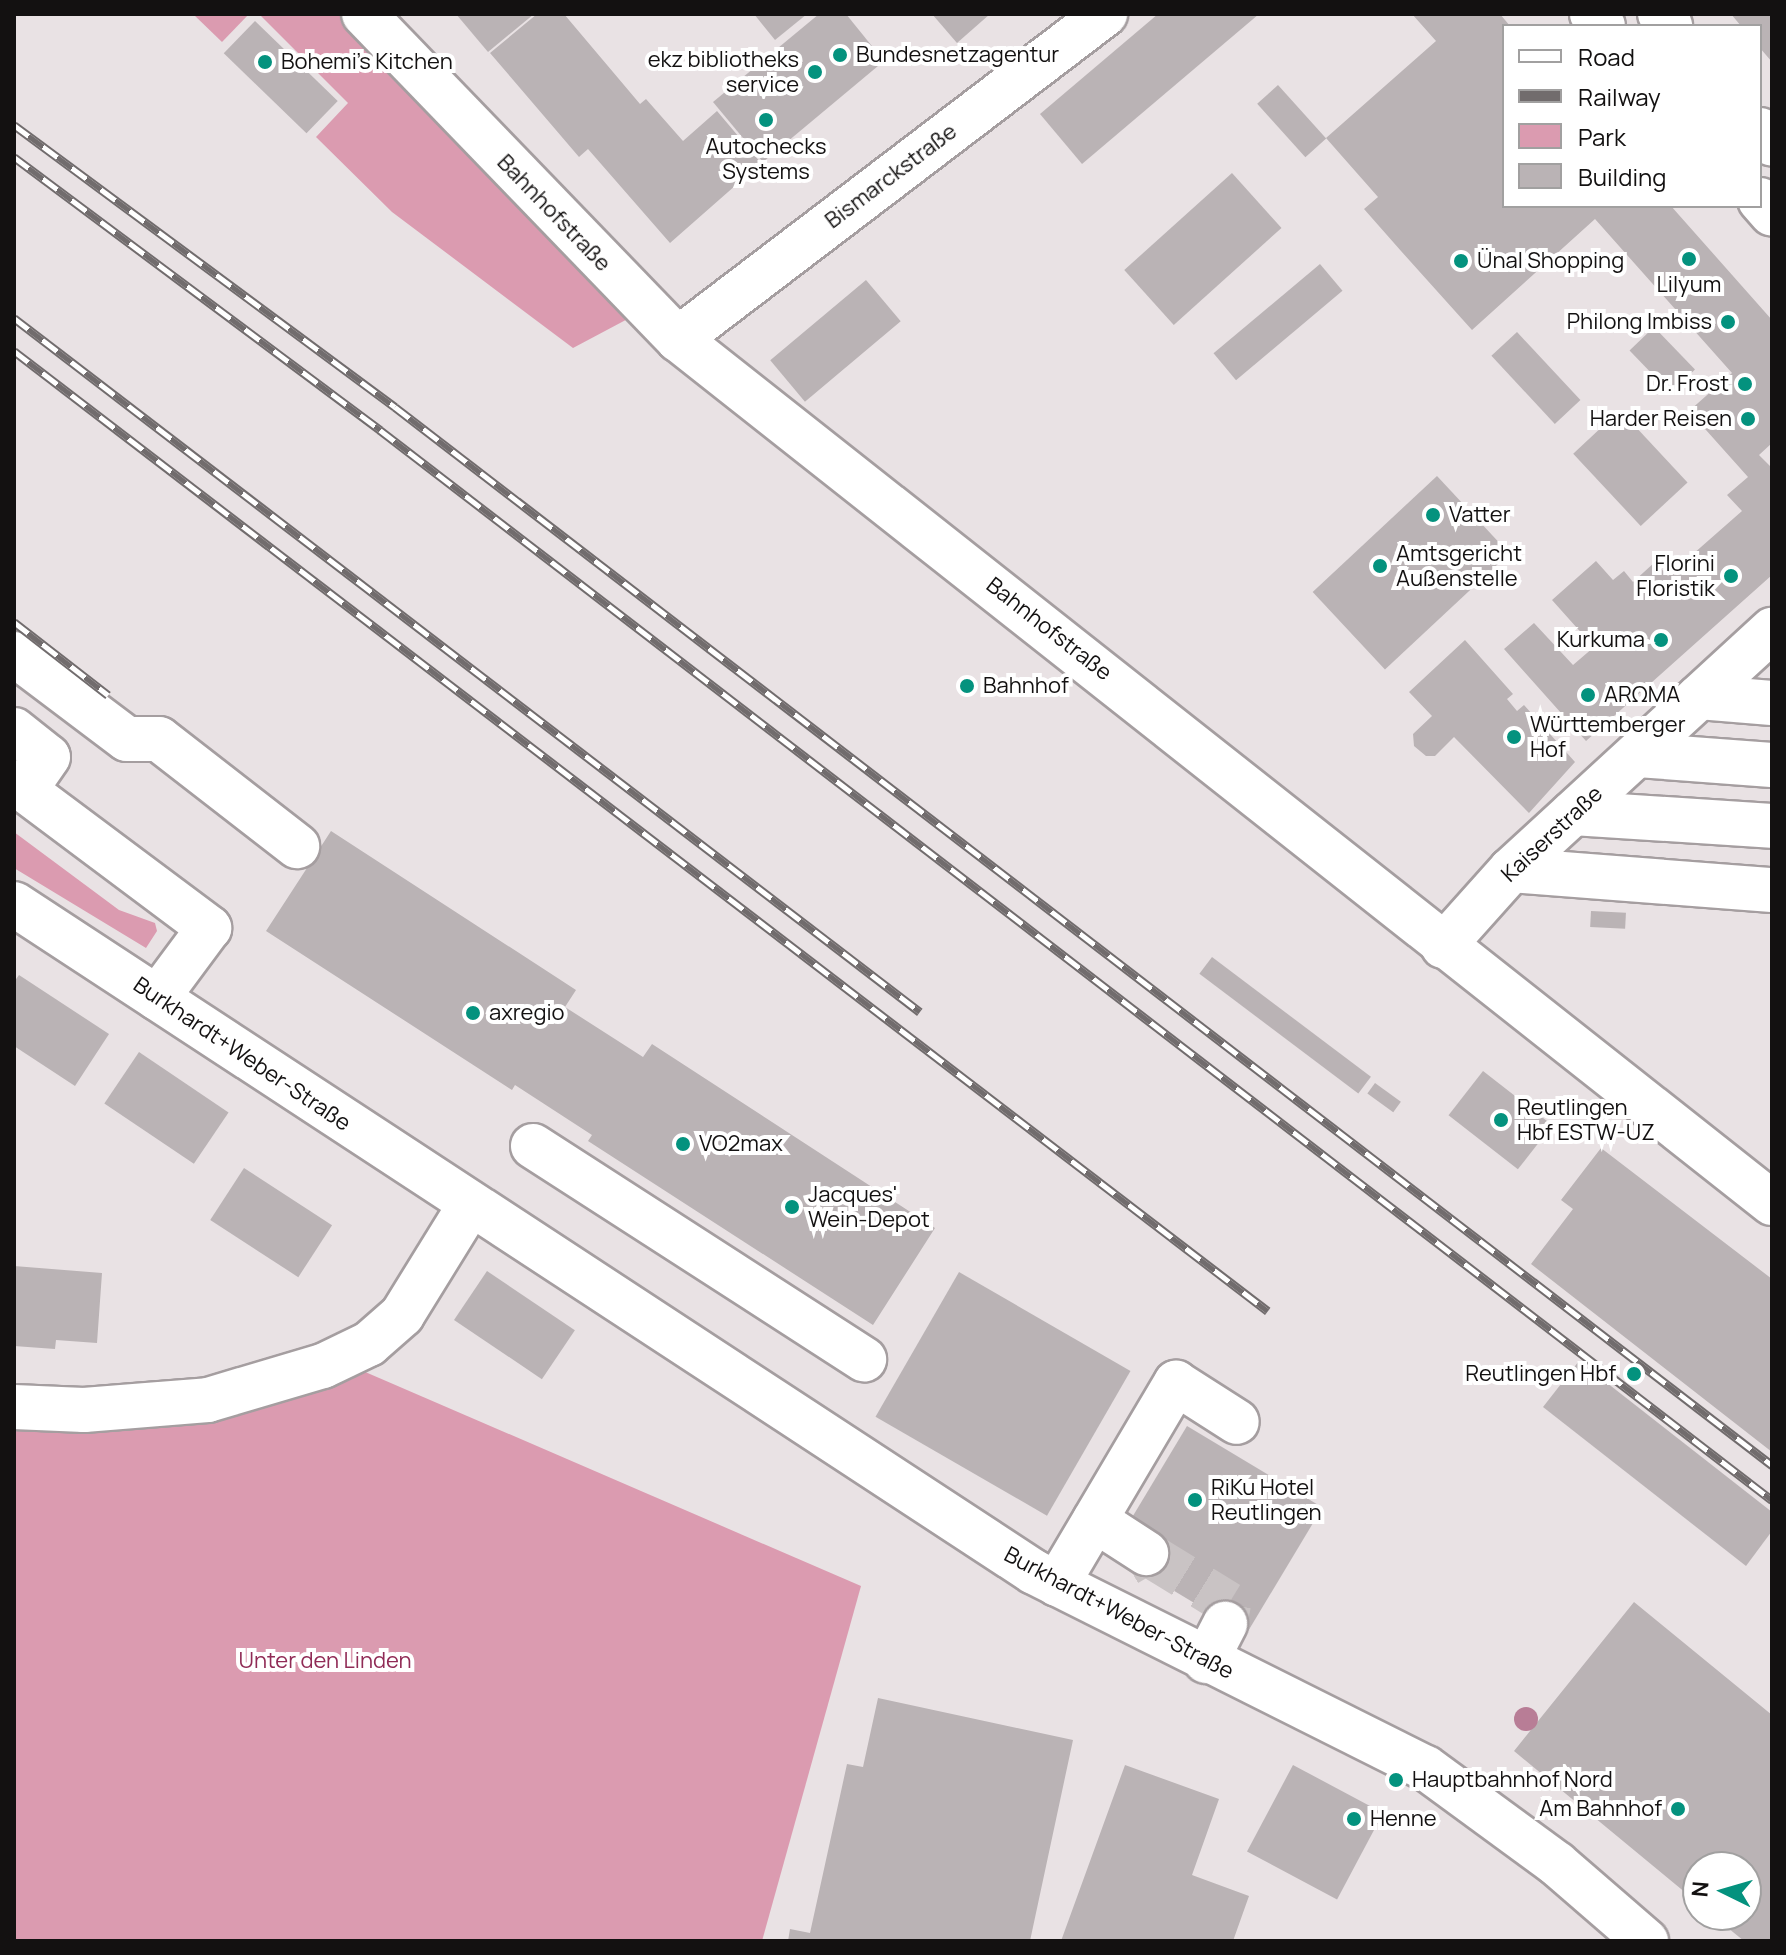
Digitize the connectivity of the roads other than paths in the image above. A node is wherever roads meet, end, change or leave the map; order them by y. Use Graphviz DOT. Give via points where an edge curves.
graph roads {
  1 [pos="364,14"];
  2 [pos="1105,14"];
  3 [pos="678,339"];
  4 [pos="1767,639"];
  5 [pos="14,654"];
  6 [pos="1699,697"];
  7 [pos="1772,703"];
  8 [pos="14,730"];
  9 [pos="1638,755"];
  10 [pos="1772,765"];
  11 [pos="19,786"];
  12 [pos="1573,813"];
  13 [pos="1772,826"];
  14 [pos="297,846"];
  15 [pos="1511,870"];
  16 [pos="1772,890"];
  17 [pos="14,904"];
  18 [pos="1443,946"];
  19 [pos="157,998"];
  20 [pos="533,1146"];
  21 [pos="1772,1203"];
  22 [pos="470,1205"];
  23 [pos="864,1359"];
  24 [pos="14,1407"];
  25 [pos="1237,1422"];
  26 [pos="1095,1520"];
  27 [pos="1057,1584"];
  28 [pos="1104,1608"];
  29 [pos="1646,1941"];
  1 -- 3 [label="street, Bahnhofstraße"];
  2 -- 3 [label="street, Bismarckstraße"];
  3 -- 18 [label="street, Bahnhofstraße" via="1170,722"];
  4 -- 6 [label="street, Kaiserstraße"];
  5 -- 14 [label="street" via="127,739 159,739"];
  6 -- 7 [label="street"];
  6 -- 9 [label="street, Kaiserstraße"];
  8 -- 11 [label="street" via="48,757"];
  9 -- 10 [label="street"];
  9 -- 12 [label="street, Kaiserstraße"];
  11 -- 19 [label="street" via="209,928"];
  12 -- 13 [label="street"];
  12 -- 15 [label="street, Kaiserstraße"];
  15 -- 16 [label="street"];
  15 -- 18 [label="street, Kaiserstraße"];
  17 -- 19 [label="street, Burkhardt+Weber-Straße"];
  18 -- 21 [label="street, Bahnhofstraße"];
  19 -- 22 [label="street, Burkhardt+Weber-Straße"];
  20 -- 23 [label="street"];
  22 -- 24 [label="street" via="402,1315 369,1344 323,1366 208,1400 131,1408"];
  22 -- 27 [label="street, Burkhardt+Weber-Straße"];
  25 -- 26 [label="street" via="1176,1383"];
  26 -- 27 [label="street"];
  26 -- 28 [label="street" via="1137,1559"];
  27 -- 28 [label="street, Burkhardt+Weber-Straße"];
  28 -- 29 [label="street, Burkhardt+Weber-Straße" via="1215,1642 1426,1768 1557,1864"];
}
